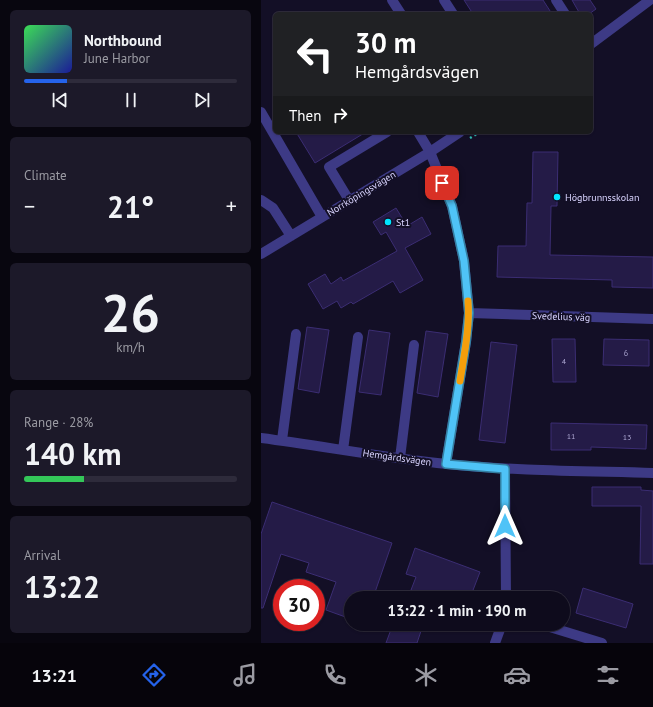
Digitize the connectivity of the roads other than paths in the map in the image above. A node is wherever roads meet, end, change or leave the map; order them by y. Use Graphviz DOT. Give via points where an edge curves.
graph roads {
  1 [pos="392,0"];
  2 [pos="444,0"];
  3 [pos="556,0"];
  4 [pos="650,0"];
  5 [pos="400,12"];
  6 [pos="452,12"];
  7 [pos="564,12"];
  8 [pos="593,43"];
  9 [pos="261,112"];
  10 [pos="273,133"];
  11 [pos="274,134"];
  12 [pos="384,134"];
  13 [pos="419,134"];
  14 [pos="456,134"];
  15 [pos="430,152"];
  16 [pos="261,200"];
  17 [pos="349,200"];
  18 [pos="322,217"];
  19 [pos="291,236"];
  20 [pos="261,254"];
  21 [pos="469,313"];
  22 [pos="653,319"];
  23 [pos="296,334"];
  24 [pos="358,337"];
  25 [pos="414,346"];
  26 [pos="261,438"];
  27 [pos="281,440"];
  28 [pos="343,450"];
  29 [pos="400,458"];
  30 [pos="446,464"];
  31 [pos="505,469"];
  32 [pos="653,473"];
  33 [pos="506,591"];
  34 [pos="499,631"];
  35 [pos="563,631"];
  36 [pos="495,643"];
  37 [pos="602,643"];
  1 -- 5 [label="street"];
  2 -- 6 [label="street"];
  3 -- 7 [label="street"];
  4 -- 8 [label="street"];
  9 -- 10 [label="street"];
  11 -- 18 [label="street"];
  12 -- 17 [label="street" via="329,167"];
  13 -- 15 [label="street"];
  14 -- 15 [label="street, Norrköpingsvägen"];
  15 -- 17 [label="street, Norrköpingsvägen"];
  15 -- 21 [label="street" via="452,206 464,261"];
  16 -- 19 [label="street" via="273,208"];
  17 -- 18 [label="street, Norrköpingsvägen"];
  18 -- 19 [label="street, Norrköpingsvägen"];
  19 -- 20 [label="street, Norrköpingsvägen"];
  21 -- 22 [label="street, Svedelius väg"];
  21 -- 30 [label="street"];
  23 -- 27 [label="street"];
  24 -- 28 [label="street"];
  25 -- 29 [label="street"];
  26 -- 27 [label="street, Hemgårdsvägen"];
  27 -- 28 [label="street, Hemgårdsvägen"];
  28 -- 29 [label="street, Hemgårdsvägen"];
  29 -- 30 [label="street, Hemgårdsvägen"];
  30 -- 31 [label="street, Hemgårdsvägen"];
  31 -- 32 [label="street, Hemgårdsvägen"];
  31 -- 33 [label="street"];
  34 -- 36 [label="street"];
  35 -- 37 [label="street"];
}
